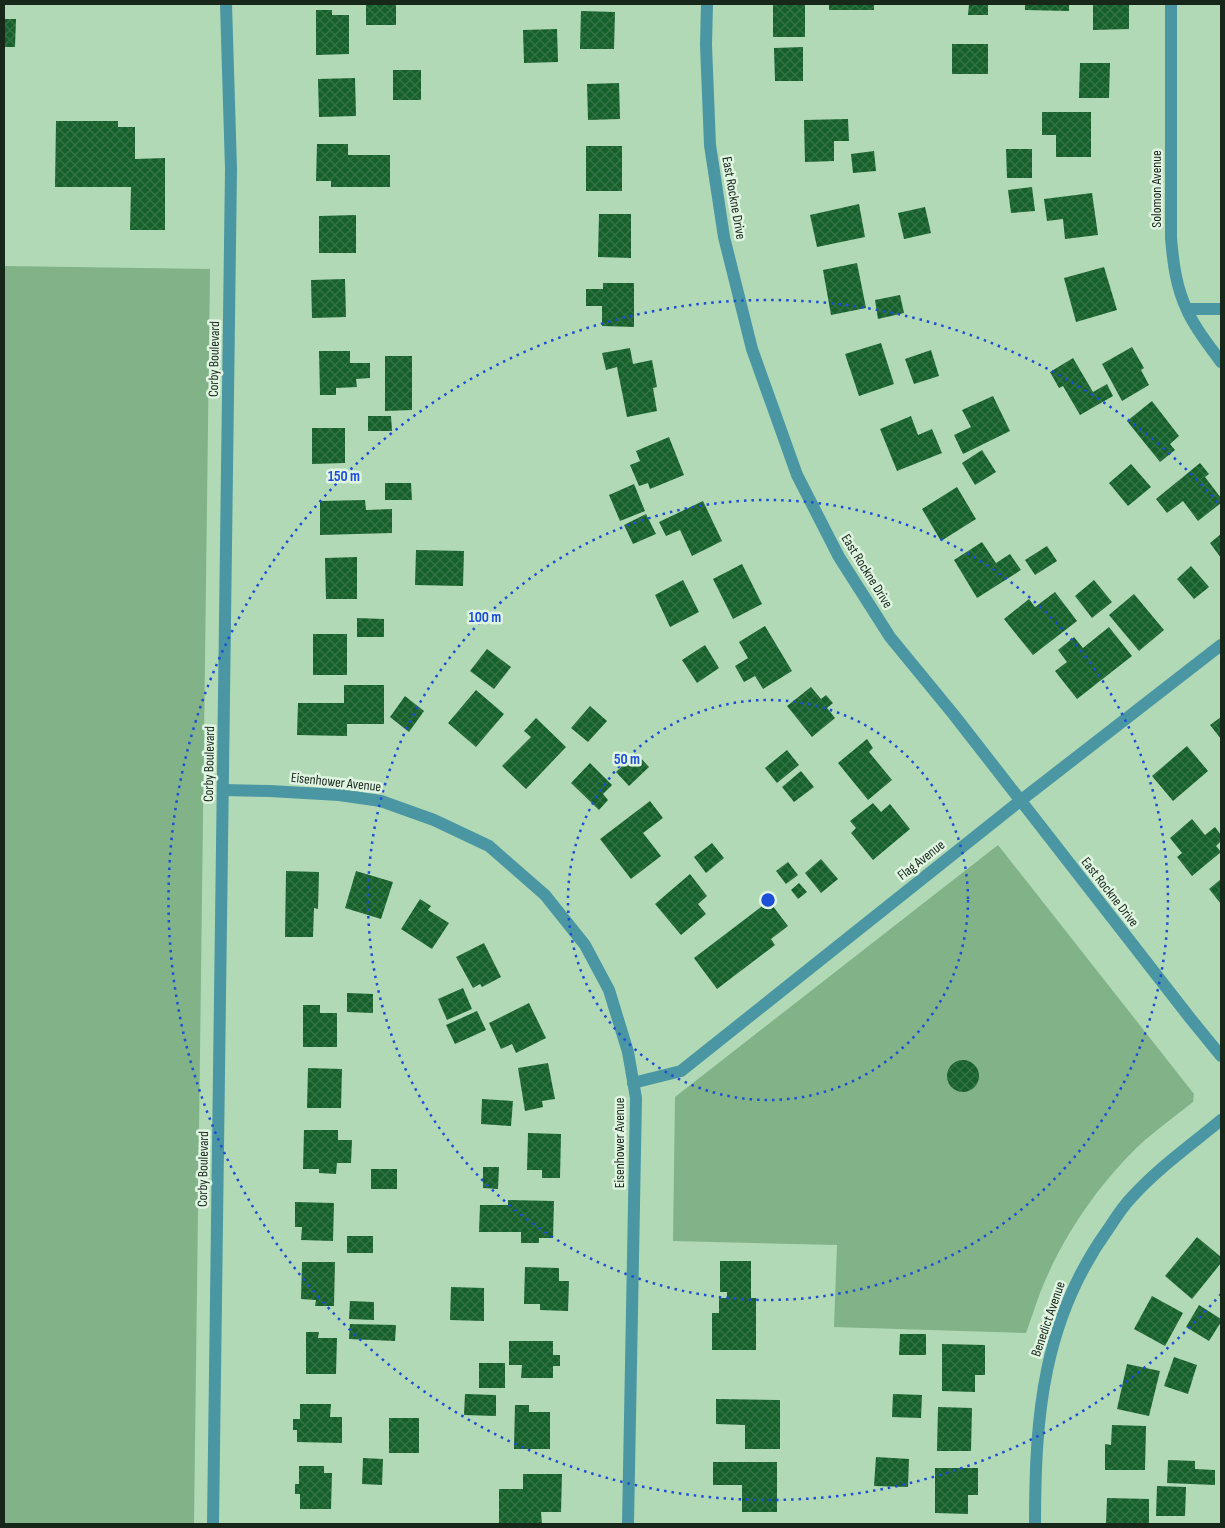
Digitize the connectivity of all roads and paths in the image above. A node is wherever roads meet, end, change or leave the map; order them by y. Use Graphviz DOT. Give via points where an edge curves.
graph roads {
  1 [pos="226,4"];
  2 [pos="707,4"];
  3 [pos="1171,4"];
  4 [pos="1187,309"];
  5 [pos="1221,309"];
  6 [pos="1221,362"];
  7 [pos="1221,645"];
  8 [pos="223,790"];
  9 [pos="1020,801"];
  10 [pos="1221,1056"];
  11 [pos="633,1084"];
  12 [pos="1221,1120"];
  13 [pos="214,1524"];
  14 [pos="628,1524"];
  15 [pos="1035,1524"];
  1 -- 8 [label="street, Corby Boulevard" via="231,169"];
  2 -- 9 [label="street, East Rockne Drive" via="710,145 724,237 752,349 796,475 839,557 890,637"];
  3 -- 4 [label="street, Solomon Avenue" via="1171,238 1179,290"];
  4 -- 5 [label="street"];
  4 -- 6 [label="street, Solomon Avenue" via="1196,328"];
  7 -- 9 [label="street, Flag Avenue"];
  8 -- 11 [label="street, Eisenhower Avenue" via="381,800 490,846 545,895 585,945 609,990 628,1052"];
  8 -- 13 [label="street, Corby Boulevard"];
  9 -- 10 [label="street, East Rockne Drive"];
  9 -- 11 [label="street, Flag Avenue" via="681,1071"];
  11 -- 14 [label="street, Eisenhower Avenue" via="636,1098"];
  12 -- 15 [label="street, Benedict Avenue" via="1131,1198 1094,1249 1071,1292 1044,1384 1038,1428"];
}
